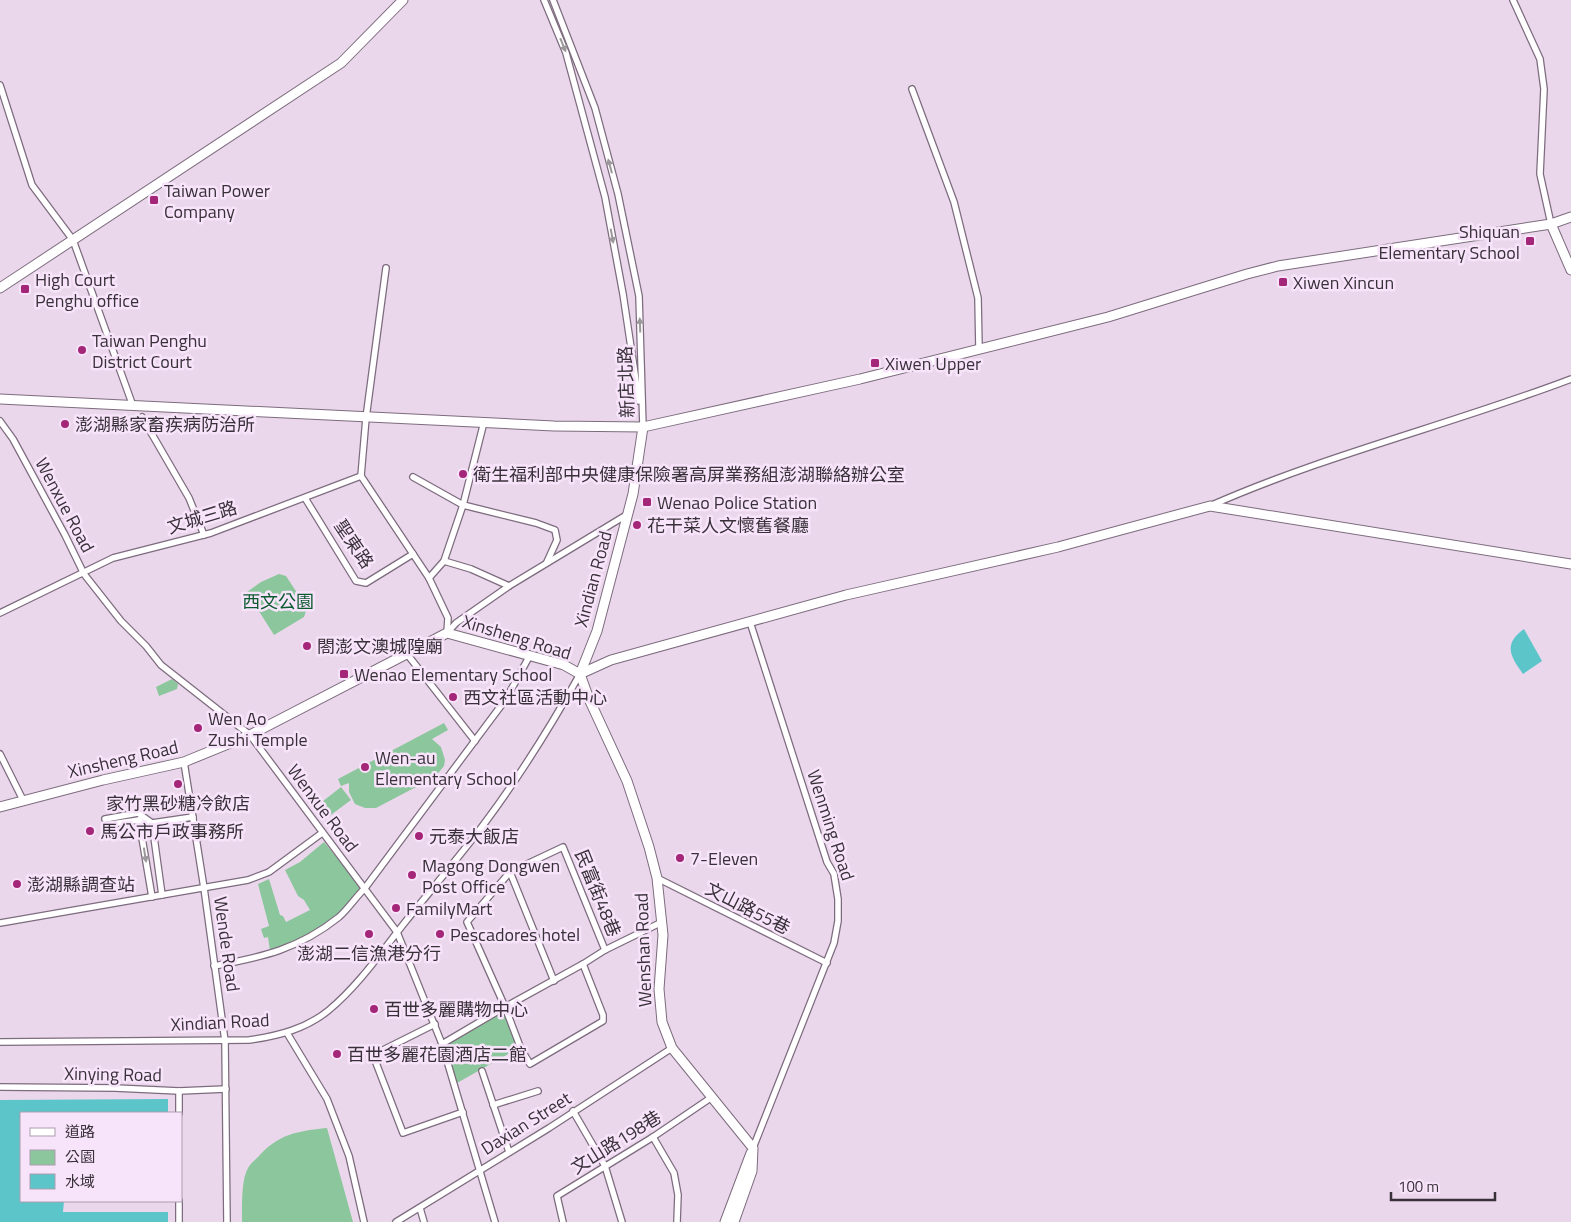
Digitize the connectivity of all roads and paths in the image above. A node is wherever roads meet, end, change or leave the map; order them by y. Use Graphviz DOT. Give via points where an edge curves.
graph roads {
  1 [pos="403,0"];
  2 [pos="544,0"];
  3 [pos="553,0"];
  4 [pos="1513,0"];
  5 [pos="0,85"];
  6 [pos="912,89"];
  7 [pos="1571,217"];
  8 [pos="1551,224"];
  9 [pos="73,240"];
  10 [pos="386,268"];
  11 [pos="1571,270"];
  12 [pos="0,288"];
  13 [pos="979,349"];
  14 [pos="1571,379"];
  15 [pos="0,399"];
  16 [pos="133,406"];
  17 [pos="142,417"];
  18 [pos="366,418"];
  19 [pos="0,421"];
  20 [pos="484,422"];
  21 [pos="643,427"];
  22 [pos="361,476"];
  23 [pos="413,476"];
  24 [pos="306,498"];
  25 [pos="463,504"];
  26 [pos="1210,506"];
  27 [pos="628,514"];
  28 [pos="204,535"];
  29 [pos="413,554"];
  30 [pos="444,561"];
  31 [pos="547,562"];
  32 [pos="1571,564"];
  33 [pos="84,574"];
  34 [pos="429,578"];
  35 [pos="509,586"];
  36 [pos="0,613"];
  37 [pos="750,622"];
  38 [pos="447,633"];
  39 [pos="407,654"];
  40 [pos="529,657"];
  41 [pos="580,674"];
  42 [pos="250,735"];
  43 [pos="474,741"];
  44 [pos="0,754"];
  45 [pos="184,762"];
  46 [pos="23,800"];
  47 [pos="0,806"];
  48 [pos="138,813"];
  49 [pos="192,817"];
  50 [pos="140,820"];
  51 [pos="152,823"];
  52 [pos="194,824"];
  53 [pos="153,832"];
  54 [pos="322,833"];
  55 [pos="510,872"];
  56 [pos="657,878"];
  57 [pos="204,888"];
  58 [pos="365,888"];
  59 [pos="162,895"];
  60 [pos="152,897"];
  61 [pos="662,922"];
  62 [pos="0,923"];
  63 [pos="397,932"];
  64 [pos="604,950"];
  65 [pos="827,963"];
  66 [pos="583,964"];
  67 [pos="214,966"];
  68 [pos="554,981"];
  69 [pos="505,1007"];
  70 [pos="435,1024"];
  71 [pos="287,1033"];
  72 [pos="225,1041"];
  73 [pos="0,1042"];
  74 [pos="442,1044"];
  75 [pos="672,1048"];
  76 [pos="482,1071"];
  77 [pos="0,1087"];
  78 [pos="226,1089"];
  79 [pos="179,1091"];
  80 [pos="538,1091"];
  81 [pos="712,1097"];
  82 [pos="493,1105"];
  83 [pos="574,1111"];
  84 [pos="179,1112"];
  85 [pos="463,1112"];
  86 [pos="653,1137"];
  87 [pos="753,1148"];
  88 [pos="509,1152"];
  89 [pos="605,1166"];
  90 [pos="481,1169"];
  91 [pos="179,1202"];
  92 [pos="420,1208"];
  93 [pos="179,1222"];
  94 [pos="227,1222"];
  95 [pos="364,1222"];
  96 [pos="396,1222"];
  97 [pos="424,1222"];
  98 [pos="496,1222"];
  99 [pos="562,1222"];
  100 [pos="622,1222"];
  101 [pos="677,1222"];
  102 [pos="725,1222"];
  103 [pos="734,1222"];
  1 -- 9 [label="main road" via="341,63"];
  2 -- 21 [label="street, 新店北路, one-way" via="566,53 605,197"];
  21 -- 3 [label="street, 新店北路, one-way" via="639,296 618,194 595,108"];
  4 -- 8 [label="street" via="1540,60 1544,88 1540,174"];
  5 -- 9 [label="street" via="32,185"];
  6 -- 13 [label="street" via="954,202 978,298"];
  7 -- 8 [label="main road"];
  8 -- 11 [label="main road"];
  8 -- 13 [label="main road" via="1278,266 1116,314"];
  9 -- 12 [label="main road"];
  9 -- 16 [label="street"];
  10 -- 18 [label="street"];
  13 -- 21 [label="main road"];
  14 -- 26 [label="street" via="1328,461"];
  15 -- 16 [label="main road"];
  16 -- 18 [label="main road"];
  17 -- 28 [label="street" via="189,498"];
  18 -- 20 [label="main road"];
  18 -- 22 [label="street"];
  19 -- 33 [label="street, Wenxue Road" via="13,439"];
  20 -- 21 [label="main road"];
  20 -- 25 [label="street"];
  21 -- 27 [label="main road, Xindian Road"];
  22 -- 24 [label="street, 文城三路"];
  22 -- 29 [label="street"];
  23 -- 25 [label="street"];
  24 -- 28 [label="street, 文城三路"];
  24 -- 29 [label="street, 聖東路" via="356,581 366,583"];
  25 -- 30 [label="street"];
  25 -- 31 [label="street" via="554,530 557,540"];
  26 -- 32 [label="main road"];
  26 -- 37 [label="main road" via="1058,547 846,595"];
  27 -- 31 [label="street"];
  27 -- 41 [label="main road, Xindian Road" via="596,631"];
  28 -- 33 [label="street, 文城三路" via="113,558"];
  29 -- 34 [label="street"];
  30 -- 34 [label="street"];
  30 -- 35 [label="street"];
  31 -- 35 [label="street"];
  33 -- 36 [label="street, 文城三路"];
  33 -- 42 [label="street, Wenxue Road" via="120,621 161,665"];
  34 -- 38 [label="street" via="448,618"];
  35 -- 38 [label="street" via="456,623"];
  37 -- 41 [label="main road" via="611,660"];
  37 -- 65 [label="street, Wenming Road" via="827,862 834,874 838,922"];
  38 -- 39 [label="main road, Xinsheng Road"];
  38 -- 40 [label="main road, Xinsheng Road"];
  39 -- 42 [label="main road, Xinsheng Road"];
  39 -- 43 [label="street"];
  40 -- 41 [label="main road, Xinsheng Road" via="564,665"];
  40 -- 43 [label="street" via="506,699"];
  41 -- 56 [label="main road, Wenshan Road" via="627,781"];
  41 -- 63 [label="street, Xindian Road" via="497,806"];
  42 -- 45 [label="main road, Xinsheng Road"];
  42 -- 54 [label="street, Wenxue Road"];
  43 -- 58 [label="street"];
  44 -- 46 [label="street"];
  45 -- 46 [label="main road, Xinsheng Road"];
  45 -- 49 [label="street, Wende Road"];
  46 -- 47 [label="main road, Xinsheng Road"];
  48 -- 50 [label="street"];
  48 -- 50 [label="street" via="105,822"];
  48 -- 51 [label="street"];
  49 -- 51 [label="street"];
  49 -- 52 [label="street, Wende Road"];
  50 -- 53 [label="street"];
  50 -- 60 [label="street, one-way"];
  51 -- 53 [label="street"];
  52 -- 53 [label="street"];
  52 -- 57 [label="street, Wende Road"];
  53 -- 59 [label="street"];
  54 -- 57 [label="street" via="269,872 248,880"];
  54 -- 58 [label="street, Wenxue Road"];
  55 -- 64 [label="street, 民富街48巷" via="563,847"];
  55 -- 68 [label="street"];
  55 -- 69 [label="street" via="467,922"];
  56 -- 61 [label="main road, Wenshan Road"];
  56 -- 65 [label="street, 文山路55巷"];
  57 -- 59 [label="street"];
  57 -- 67 [label="street, Wende Road"];
  58 -- 63 [label="street, Wenxue Road"];
  58 -- 67 [label="street" via="340,916 309,938 280,951"];
  59 -- 60 [label="street"];
  60 -- 62 [label="street"];
  61 -- 64 [label="street"];
  61 -- 75 [label="main road, Wenshan Road" via="659,989 662,1022"];
  63 -- 70 [label="street, Wenxue Road"];
  63 -- 71 [label="street, Xindian Road" via="358,981 329,1010"];
  64 -- 66 [label="street"];
  65 -- 87 [label="street, Wenming Road"];
  66 -- 68 [label="street"];
  66 -- 69 [label="street" via="603,1015 602,1021 530,1064"];
  67 -- 72 [label="street, Wende Road"];
  68 -- 69 [label="street"];
  69 -- 74 [label="street"];
  70 -- 74 [label="street, Wenxue Road"];
  70 -- 85 [label="street" via="373,1054 403,1133"];
  71 -- 72 [label="street, Xindian Road" via="268,1038"];
  71 -- 95 [label="street" via="327,1099 349,1156"];
  72 -- 73 [label="street, Xindian Road"];
  72 -- 78 [label="street, Wende Road"];
  74 -- 85 [label="street, Wenxue Road"];
  75 -- 81 [label="main road, Wenshan Road"];
  75 -- 83 [label="street, Daxian Street"];
  76 -- 82 [label="street"];
  77 -- 79 [label="street, Xinying Road"];
  78 -- 79 [label="street, Xinying Road"];
  78 -- 94 [label="street, Wende Road"];
  79 -- 84 [label="street"];
  80 -- 82 [label="street"];
  81 -- 86 [label="street, 文山路198巷"];
  81 -- 87 [label="main road, Wenshan Road"];
  82 -- 88 [label="street"];
  83 -- 88 [label="street, Daxian Street"];
  83 -- 89 [label="street"];
  85 -- 90 [label="street, Wenxue Road"];
  86 -- 89 [label="street, 文山路198巷"];
  86 -- 101 [label="street" via="674,1173 678,1195"];
  87 -- 102 [label="main road"];
  87 -- 103 [label="main road" via="752,1171"];
  88 -- 90 [label="street, Daxian Street"];
  89 -- 99 [label="street, 文山路198巷" via="557,1196"];
  89 -- 100 [label="street"];
  90 -- 92 [label="street, Daxian Street"];
  90 -- 98 [label="street, Wenxue Road"];
  91 -- 93 [label="street"];
  92 -- 96 [label="street, Daxian Street"];
  92 -- 97 [label="street"];
}
